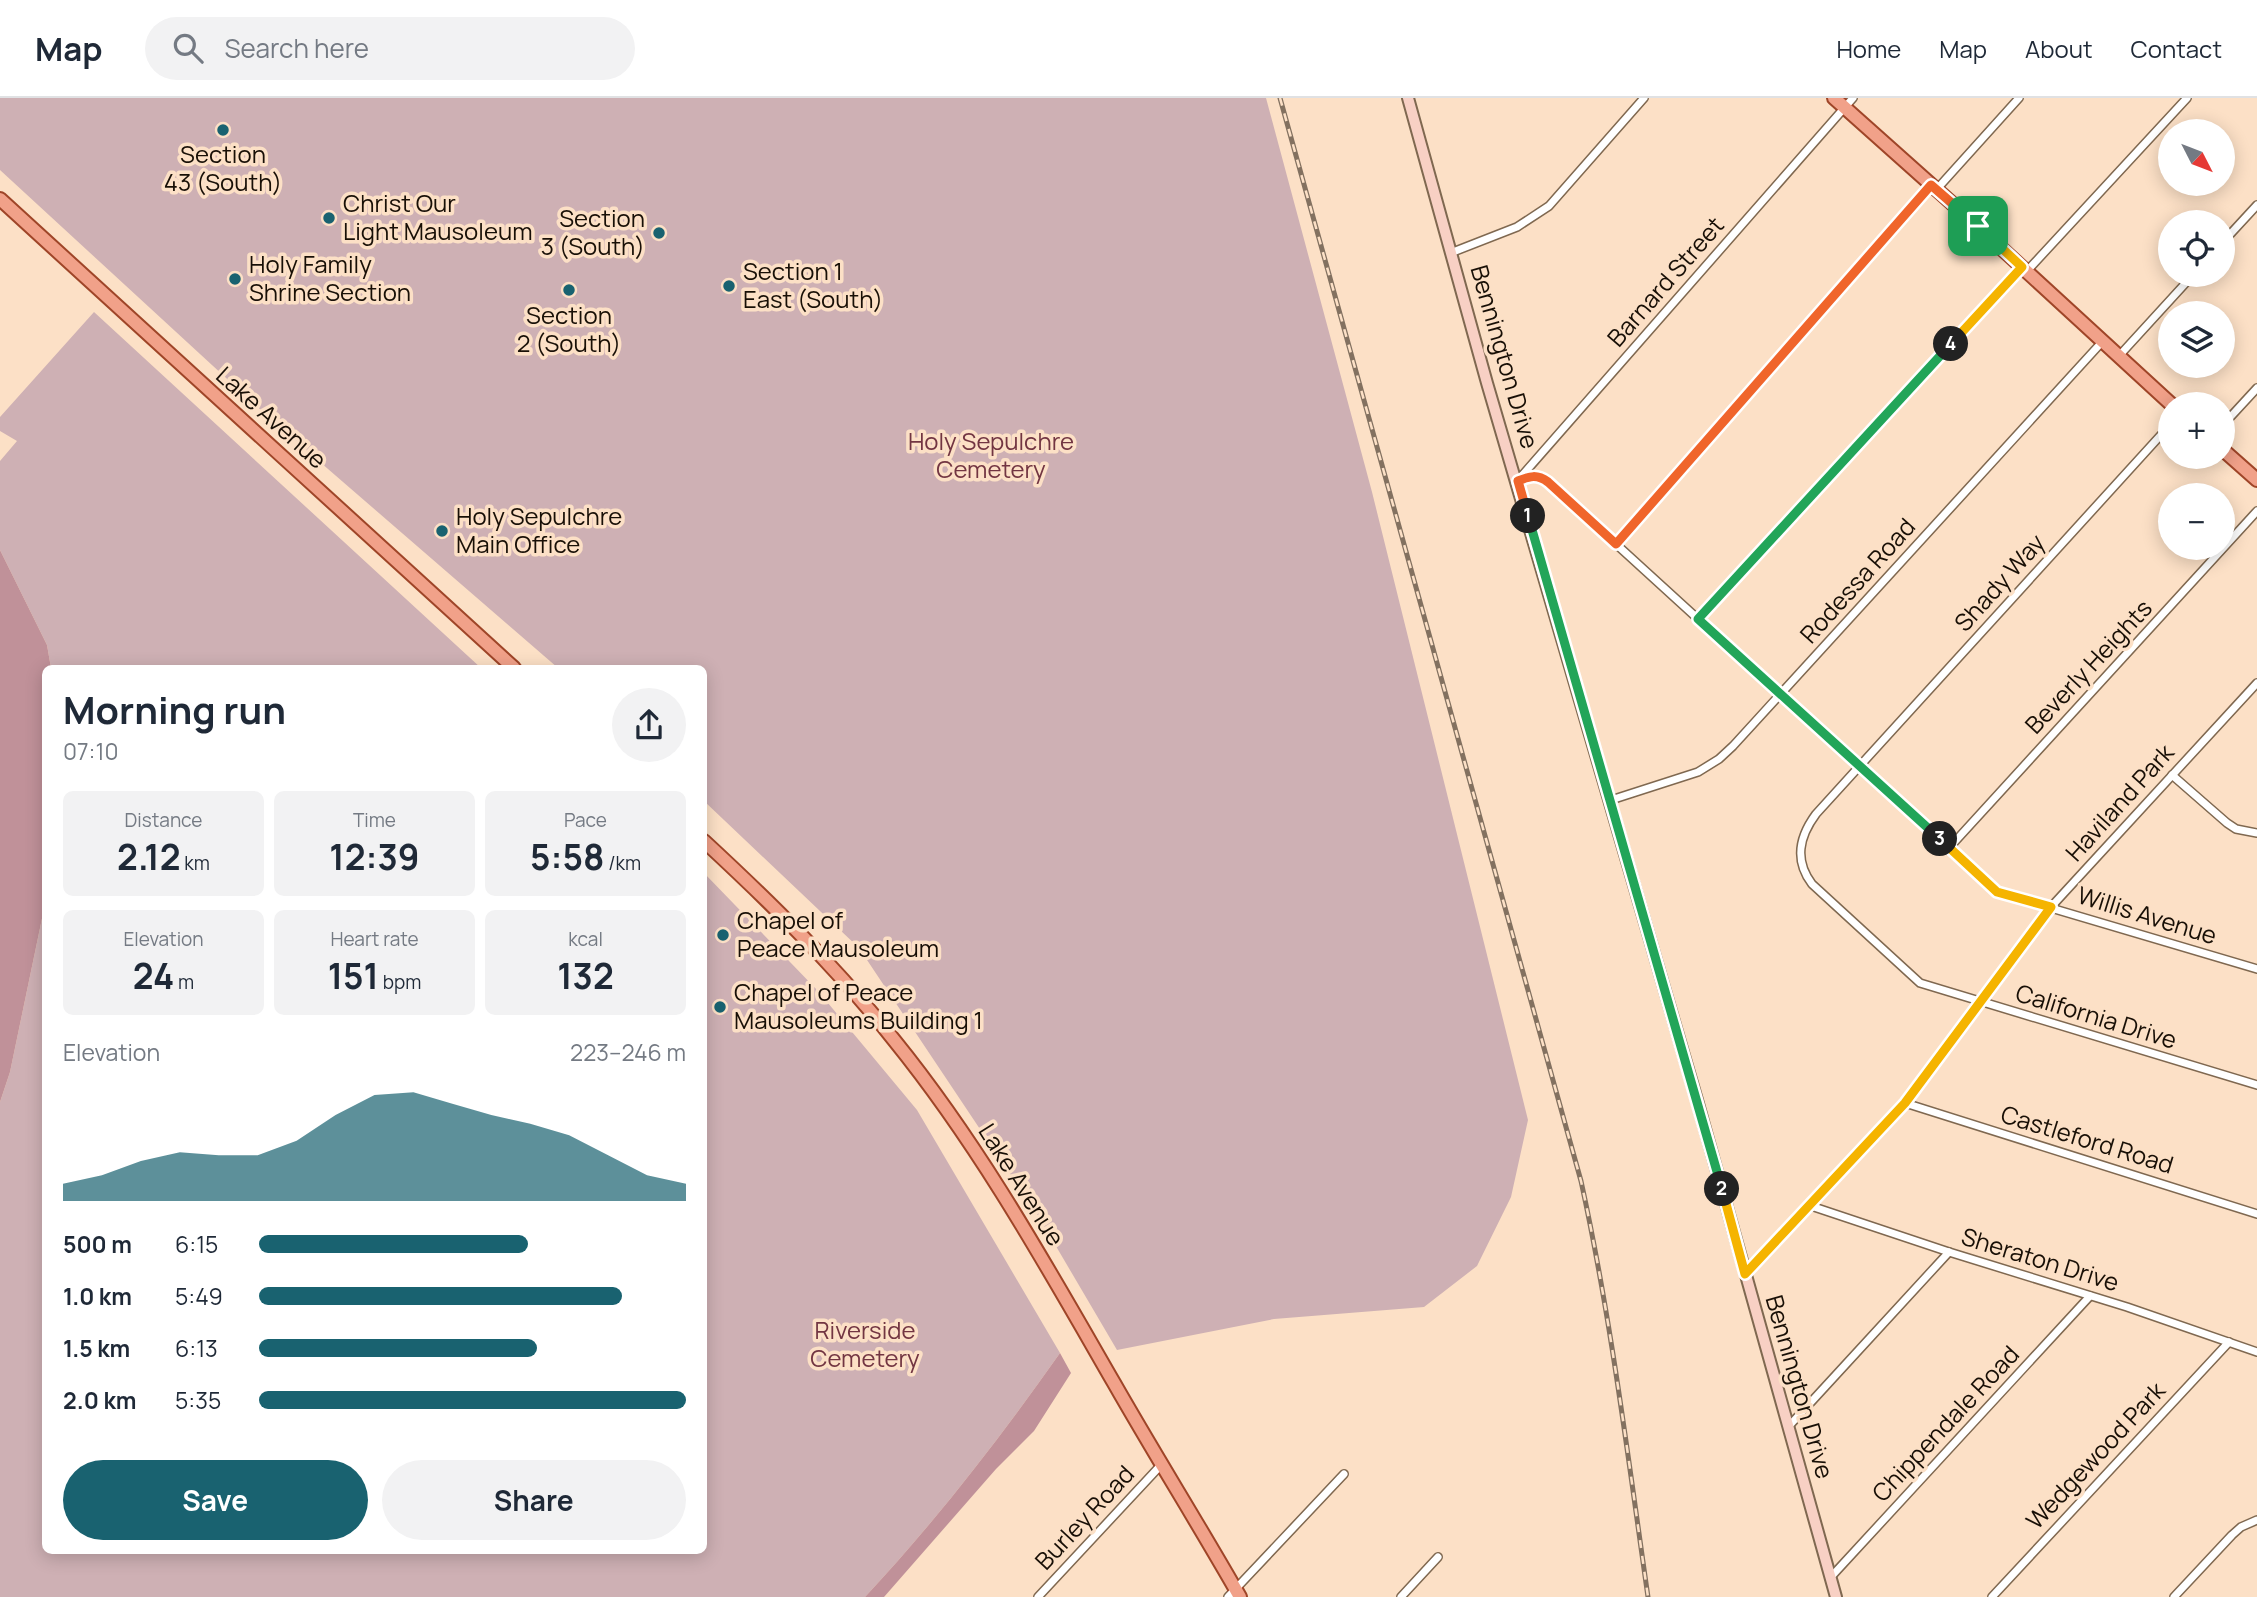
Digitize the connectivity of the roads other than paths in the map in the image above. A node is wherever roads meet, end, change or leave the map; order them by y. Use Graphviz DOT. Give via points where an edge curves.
graph roads {
  1 [pos="1409,98"];
  2 [pos="1644,98"];
  3 [pos="1833,98"];
  4 [pos="2019,98"];
  5 [pos="2187,98"];
  6 [pos="1848,103"];
  7 [pos="1933,187"];
  8 [pos="0,199"];
  9 [pos="2257,205"];
  10 [pos="2235,229"];
  11 [pos="1453,252"];
  12 [pos="2024,269"];
  13 [pos="2182,287"];
  14 [pos="2102,342"];
  15 [pos="2118,357"];
  16 [pos="2257,388"];
  17 [pos="2158,392"];
  18 [pos="2235,412"];
  19 [pos="2158,438"];
  20 [pos="2235,461"];
  21 [pos="2257,480"];
  22 [pos="1518,481"];
  23 [pos="2257,511"];
  24 [pos="1616,544"];
  25 [pos="1698,619"];
  26 [pos="511,665"];
  27 [pos="2257,683"];
  28 [pos="1781,694"];
  29 [pos="1859,766"];
  30 [pos="2172,775"];
  31 [pos="1611,800"];
  32 [pos="2257,833"];
  33 [pos="707,844"];
  34 [pos="1949,848"];
  35 [pos="2051,907"];
  36 [pos="2257,969"];
  37 [pos="1980,1002"];
  38 [pos="2257,1085"];
  39 [pos="1905,1103"];
  40 [pos="1811,1206"];
  41 [pos="2257,1214"];
  42 [pos="1949,1252"];
  43 [pos="1745,1274"];
  44 [pos="2090,1296"];
  45 [pos="2229,1342"];
  46 [pos="2257,1352"];
  47 [pos="1789,1426"];
  48 [pos="1161,1465"];
  49 [pos="1344,1474"];
  50 [pos="2257,1520"];
  51 [pos="1438,1557"];
  52 [pos="1830,1578"];
  53 [pos="1235,1594"];
  54 [pos="1038,1597"];
  55 [pos="1401,1597"];
  56 [pos="1836,1597"];
  57 [pos="1992,1597"];
  58 [pos="2174,1597"];
  1 -- 11 [label="street, Bennington Drive"];
  2 -- 11 [label="street" via="1549,206 1500,235"];
  3 -- 6 [label="main road"];
  4 -- 7 [label="street"];
  5 -- 12 [label="street"];
  6 -- 7 [label="main road"];
  6 -- 22 [label="street, Barnard Street"];
  7 -- 12 [label="main road"];
  7 -- 24 [label="street"];
  8 -- 26 [label="main road, Lake Avenue"];
  9 -- 10 [label="street"];
  11 -- 22 [label="street, Bennington Drive"];
  12 -- 14 [label="main road"];
  12 -- 25 [label="street"];
  13 -- 15 [label="street"];
  14 -- 15 [label="main road"];
  14 -- 28 [label="street, Rodessa Road"];
  15 -- 17 [label="main road"];
  16 -- 18 [label="street"];
  19 -- 29 [label="street, Shady Way"];
  20 -- 21 [label="main road"];
  22 -- 24 [label="street, Willis Avenue" via="1533,475 1544,478"];
  22 -- 31 [label="street, Bennington Drive"];
  23 -- 34 [label="street, Beverly Heights"];
  24 -- 25 [label="street, Willis Avenue"];
  25 -- 28 [label="street, Willis Avenue"];
  27 -- 30 [label="street, Haviland Park"];
  28 -- 29 [label="street, Willis Avenue"];
  28 -- 31 [label="street, Rodessa Road" via="1707,768"];
  29 -- 34 [label="street, Willis Avenue"];
  29 -- 37 [label="street, California Drive" via="1808,825 1800,845 1805,876 1920,983"];
  30 -- 32 [label="street" via="2227,823"];
  30 -- 35 [label="street, Haviland Park"];
  31 -- 43 [label="street, Bennington Drive"];
  33 -- 48 [label="main road, Lake Avenue" via="850,989 958,1124 1019,1218"];
  34 -- 35 [label="street, Willis Avenue" via="1997,892"];
  35 -- 36 [label="street, Willis Avenue"];
  35 -- 37 [label="street, Haviland Park"];
  37 -- 38 [label="street, California Drive"];
  37 -- 39 [label="street, Haviland Park"];
  39 -- 40 [label="street, Haviland Park"];
  39 -- 41 [label="street, Castleford Road"];
  40 -- 42 [label="street, Sheraton Drive"];
  40 -- 43 [label="street, Haviland Park"];
  42 -- 44 [label="street, Sheraton Drive"];
  42 -- 47 [label="street"];
  43 -- 47 [label="street, Bennington Drive"];
  44 -- 45 [label="street, Sheraton Drive"];
  44 -- 52 [label="street, Chippendale Road"];
  45 -- 46 [label="street, Sheraton Drive"];
  45 -- 57 [label="street, Wedgewood Park"];
  47 -- 52 [label="street, Bennington Drive"];
  48 -- 53 [label="main road, Lake Avenue"];
  48 -- 54 [label="street, Burley Road"];
  49 -- 53 [label="street"];
  50 -- 58 [label="street" via="2232,1535"];
  51 -- 55 [label="street"];
  52 -- 56 [label="street, Bennington Drive"];
}
